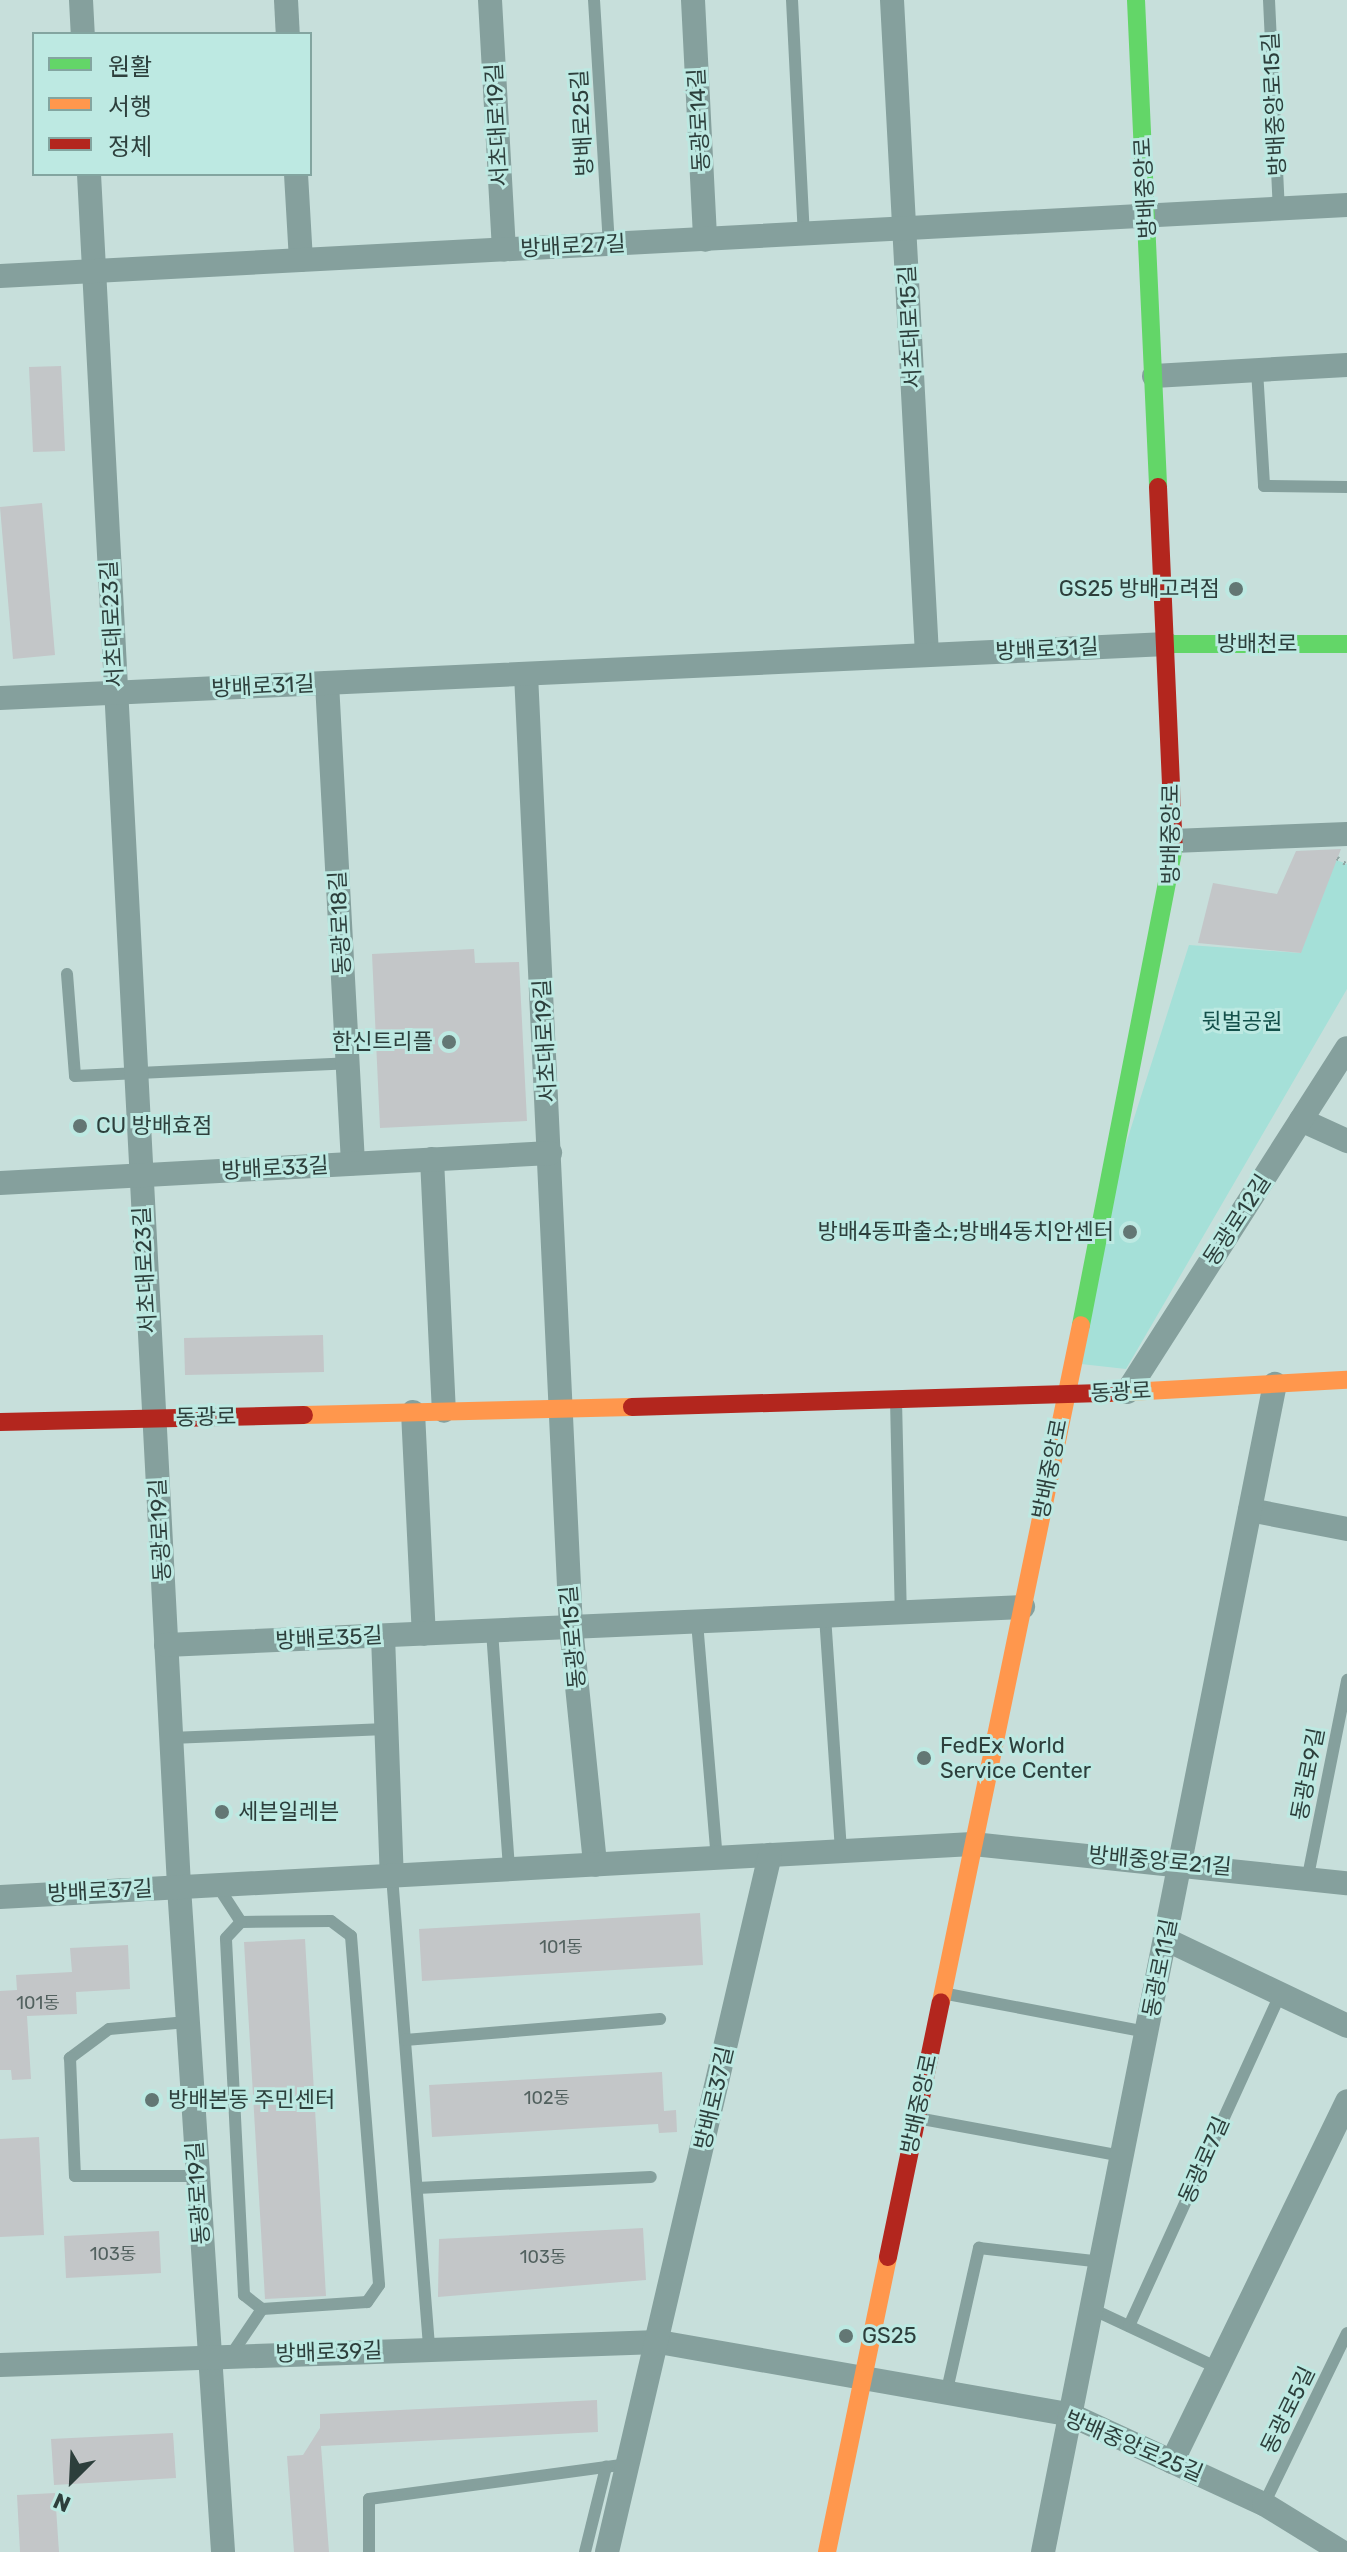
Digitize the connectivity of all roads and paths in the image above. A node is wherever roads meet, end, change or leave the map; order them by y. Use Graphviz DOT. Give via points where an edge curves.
graph roads {
  1 [pos="81,0"];
  2 [pos="286,0"];
  3 [pos="490,0"];
  4 [pos="594,0"];
  5 [pos="693,0"];
  6 [pos="792,0"];
  7 [pos="892,0"];
  8 [pos="1136,0"];
  9 [pos="1269,0"];
  10 [pos="83,32"];
  11 [pos="288,32"];
  12 [pos="89,176"];
  13 [pos="296,176"];
  14 [pos="1347,205"];
  15 [pos="1279,209"];
  16 [pos="1146,217"];
  17 [pos="905,229"];
  18 [pos="804,235"];
  19 [pos="705,240"];
  20 [pos="609,245"];
  21 [pos="504,250"];
  22 [pos="301,260"];
  23 [pos="94,270"];
  24 [pos="0,276"];
  25 [pos="1347,365"];
  26 [pos="1257,370"];
  27 [pos="1154,376"];
  28 [pos="1347,487"];
  29 [pos="1167,644"];
  30 [pos="1347,644"];
  31 [pos="927,655"];
  32 [pos="526,674"];
  33 [pos="327,683"];
  34 [pos="115,693"];
  35 [pos="0,698"];
  36 [pos="1347,834"];
  37 [pos="1173,841"];
  38 [pos="1336,860"];
  39 [pos="1347,865"];
  40 [pos="67,974"];
  41 [pos="1347,1048"];
  42 [pos="348,1063"];
  43 [pos="134,1073"];
  44 [pos="1301,1120"];
  45 [pos="1347,1141"];
  46 [pos="550,1153"];
  47 [pos="432,1159"];
  48 [pos="353,1163"];
  49 [pos="140,1175"];
  50 [pos="0,1183"];
  51 [pos="1347,1380"];
  52 [pos="1275,1384"];
  53 [pos="1127,1392"];
  54 [pos="1065,1396"];
  55 [pos="896,1400"];
  56 [pos="559,1408"];
  57 [pos="444,1411"];
  58 [pos="413,1412"];
  59 [pos="154,1418"];
  60 [pos="0,1422"];
  61 [pos="1250,1510"];
  62 [pos="1347,1529"];
  63 [pos="1023,1607"];
  64 [pos="901,1613"];
  65 [pos="825,1616"];
  66 [pos="697,1622"];
  67 [pos="571,1627"];
  68 [pos="492,1631"];
  69 [pos="424,1634"];
  70 [pos="383,1636"];
  71 [pos="166,1645"];
  72 [pos="1347,1680"];
  73 [pos="386,1729"];
  74 [pos="171,1738"];
  75 [pos="973,1844"];
  76 [pos="841,1851"];
  77 [pos="770,1855"];
  78 [pos="717,1858"];
  79 [pos="1180,1863"];
  80 [pos="595,1865"];
  81 [pos="509,1869"];
  82 [pos="392,1876"];
  83 [pos="1308,1876"];
  84 [pos="1347,1883"];
  85 [pos="217,1885"];
  86 [pos="179,1887"];
  87 [pos="0,1897"];
  88 [pos="241,1922"];
  89 [pos="1165,1939"];
  90 [pos="942,1993"];
  91 [pos="1280,1994"];
  92 [pos="660,2019"];
  93 [pos="187,2022"];
  94 [pos="1347,2026"];
  95 [pos="1147,2032"];
  96 [pos="405,2040"];
  97 [pos="1347,2101"];
  98 [pos="916,2118"];
  99 [pos="1123,2156"];
  100 [pos="197,2176"];
  101 [pos="651,2177"];
  102 [pos="417,2188"];
  103 [pos="1102,2262"];
  104 [pos="262,2309"];
  105 [pos="1092,2309"];
  106 [pos="1129,2326"];
  107 [pos="1347,2333"];
  108 [pos="659,2342"];
  109 [pos="429,2349"];
  110 [pos="220,2355"];
  111 [pos="0,2365"];
  112 [pos="1218,2368"];
  113 [pos="863,2373"];
  114 [pos="947,2390"];
  115 [pos="1071,2415"];
  116 [pos="1172,2462"];
  117 [pos="617,2465"];
  118 [pos="1264,2504"];
  119 [pos="223,2552"];
  120 [pos="369,2552"];
  121 [pos="585,2552"];
  122 [pos="607,2552"];
  123 [pos="827,2552"];
  124 [pos="1043,2552"];
  125 [pos="1342,2552"];
  1 -- 10 [label="street"];
  2 -- 11 [label="street"];
  3 -- 21 [label="street, 서초대로19길"];
  4 -- 20 [label="lane, 방배로25길"];
  5 -- 19 [label="street, 동광로14길"];
  6 -- 18 [label="lane"];
  7 -- 17 [label="street, 서초대로15길"];
  8 -- 16 [label="street, 방배중앙로"];
  9 -- 15 [label="lane, 방배중앙로15길"];
  12 -- 23 [label="street, 서초대로23길"];
  13 -- 22 [label="street"];
  14 -- 15 [label="street"];
  15 -- 16 [label="street"];
  16 -- 17 [label="street, 방배로27길"];
  16 -- 27 [label="street, 방배중앙로"];
  17 -- 18 [label="street, 방배로27길"];
  17 -- 31 [label="street, 서초대로15길"];
  18 -- 19 [label="street, 방배로27길"];
  19 -- 20 [label="street, 방배로27길"];
  20 -- 21 [label="street, 방배로27길"];
  21 -- 22 [label="street, 방배로27길"];
  22 -- 23 [label="street, 방배로27길"];
  23 -- 24 [label="street, 방배로27길"];
  23 -- 34 [label="street, 서초대로23길"];
  25 -- 26 [label="street"];
  26 -- 27 [label="street"];
  26 -- 28 [label="lane" via="1264,486"];
  27 -- 29 [label="street, 방배중앙로"];
  29 -- 30 [label="street, 방배천로"];
  29 -- 31 [label="street, 방배로31길"];
  29 -- 37 [label="street, 방배중앙로"];
  31 -- 32 [label="street, 방배로31길"];
  32 -- 33 [label="street, 방배로31길"];
  32 -- 46 [label="street, 서초대로19길"];
  33 -- 34 [label="street, 방배로31길"];
  33 -- 42 [label="street, 동광로18길"];
  34 -- 35 [label="street, 방배로31길"];
  34 -- 43 [label="street, 서초대로23길"];
  36 -- 37 [label="street"];
  37 -- 54 [label="street, 방배중앙로" via="1164,938"];
  38 -- 39 [label="path"];
  40 -- 43 [label="lane" via="75,1076"];
  41 -- 44 [label="street, 동광로12길"];
  42 -- 43 [label="lane"];
  42 -- 48 [label="street, 동광로18길"];
  43 -- 49 [label="street, 서초대로23길"];
  44 -- 45 [label="street"];
  44 -- 53 [label="street, 동광로12길"];
  46 -- 47 [label="street, 방배로33길"];
  46 -- 56 [label="street, 서초대로19길"];
  47 -- 48 [label="street, 방배로33길"];
  47 -- 57 [label="street"];
  48 -- 49 [label="street, 방배로33길"];
  49 -- 50 [label="street, 방배로33길"];
  49 -- 59 [label="street, 서초대로23길"];
  51 -- 52 [label="street, 동광로"];
  52 -- 53 [label="street, 동광로"];
  52 -- 61 [label="street, 동광로11길"];
  53 -- 54 [label="street, 동광로"];
  54 -- 55 [label="street, 동광로"];
  54 -- 63 [label="street, 방배중앙로"];
  55 -- 56 [label="street, 동광로"];
  55 -- 64 [label="lane"];
  56 -- 57 [label="street, 동광로"];
  56 -- 67 [label="street, 동광로15길"];
  57 -- 58 [label="street, 동광로"];
  58 -- 59 [label="street, 동광로"];
  58 -- 69 [label="street"];
  59 -- 60 [label="street, 동광로"];
  59 -- 71 [label="street, 동광로19길"];
  61 -- 62 [label="street"];
  61 -- 79 [label="street, 동광로11길"];
  63 -- 64 [label="street, 방배로35길"];
  63 -- 75 [label="street, 방배중앙로"];
  64 -- 65 [label="street, 방배로35길"];
  65 -- 66 [label="street, 방배로35길"];
  65 -- 76 [label="lane"];
  66 -- 67 [label="street, 방배로35길"];
  66 -- 78 [label="lane"];
  67 -- 68 [label="street, 방배로35길"];
  67 -- 80 [label="street, 동광로15길"];
  68 -- 69 [label="street, 방배로35길"];
  68 -- 81 [label="lane"];
  69 -- 70 [label="street, 방배로35길"];
  70 -- 71 [label="street, 방배로35길"];
  70 -- 73 [label="street"];
  71 -- 74 [label="street, 동광로19길"];
  72 -- 83 [label="lane, 동광로9길"];
  73 -- 74 [label="lane"];
  73 -- 82 [label="street"];
  74 -- 86 [label="street, 동광로19길"];
  75 -- 76 [label="street, 방배로37길"];
  75 -- 79 [label="street, 방배중앙로21길"];
  75 -- 90 [label="street, 방배중앙로"];
  76 -- 77 [label="street, 방배로37길"];
  77 -- 78 [label="street, 방배로37길"];
  77 -- 108 [label="street, 방배로37길"];
  78 -- 80 [label="street, 방배로37길"];
  79 -- 83 [label="street, 방배중앙로21길"];
  79 -- 89 [label="street, 동광로11길"];
  80 -- 81 [label="street, 방배로37길"];
  81 -- 82 [label="street, 방배로37길"];
  82 -- 85 [label="street, 방배로37길"];
  82 -- 96 [label="lane"];
  83 -- 84 [label="street, 방배중앙로21길"];
  85 -- 86 [label="street, 방배로37길"];
  85 -- 88 [label="lane"];
  86 -- 87 [label="street, 방배로37길"];
  86 -- 93 [label="street, 동광로19길"];
  88 -- 104 [label="lane" via="226,1938 244,2295"];
  88 -- 104 [label="lane" via="331,1921 351,1936 379,2285 367,2302"];
  89 -- 91 [label="street"];
  89 -- 95 [label="street, 동광로11길"];
  90 -- 95 [label="lane"];
  90 -- 98 [label="street, 방배중앙로"];
  91 -- 94 [label="street"];
  91 -- 106 [label="lane, 동광로7길"];
  92 -- 96 [label="lane"];
  93 -- 100 [label="street, 동광로19길"];
  93 -- 100 [label="lane" via="109,2029 70,2058 75,2176"];
  95 -- 99 [label="street, 동광로11길"];
  96 -- 102 [label="lane"];
  97 -- 112 [label="street"];
  98 -- 99 [label="lane"];
  98 -- 113 [label="street, 방배중앙로"];
  99 -- 103 [label="street, 동광로11길"];
  100 -- 110 [label="street, 동광로19길"];
  101 -- 102 [label="lane"];
  102 -- 109 [label="lane"];
  103 -- 105 [label="street, 동광로11길"];
  103 -- 114 [label="lane" via="979,2248"];
  104 -- 110 [label="lane"];
  105 -- 106 [label="lane"];
  105 -- 115 [label="street, 동광로11길"];
  106 -- 112 [label="lane"];
  107 -- 118 [label="lane, 동광로5길"];
  108 -- 109 [label="street, 방배로39길"];
  108 -- 113 [label="street, 방배로39길"];
  108 -- 117 [label="street"];
  109 -- 110 [label="street, 방배로39길"];
  110 -- 111 [label="street, 방배로39길"];
  110 -- 119 [label="street, 동광로19길"];
  112 -- 116 [label="street"];
  113 -- 114 [label="street, 방배중앙로25길"];
  113 -- 123 [label="street, 방배중앙로"];
  114 -- 115 [label="street, 방배중앙로25길"];
  115 -- 116 [label="street, 방배중앙로25길"];
  115 -- 124 [label="street, 동광로11길"];
  116 -- 118 [label="street, 방배중앙로25길"];
  117 -- 120 [label="lane" via="369,2499"];
  117 -- 121 [label="lane"];
  117 -- 122 [label="street"];
  118 -- 125 [label="street, 방배중앙로25길"];
}
